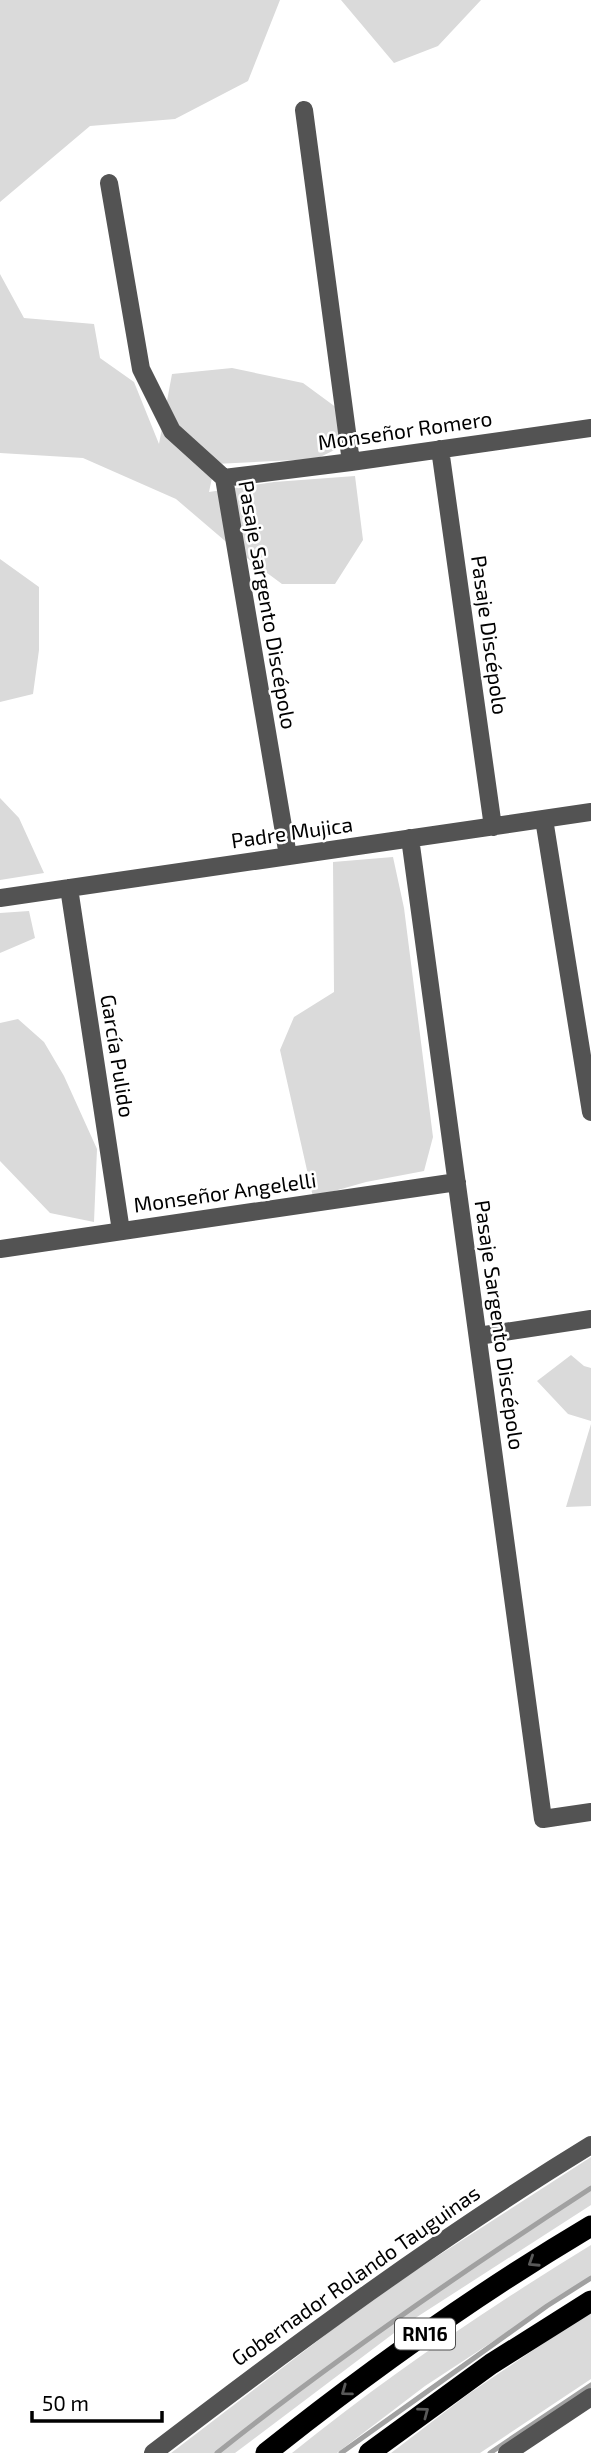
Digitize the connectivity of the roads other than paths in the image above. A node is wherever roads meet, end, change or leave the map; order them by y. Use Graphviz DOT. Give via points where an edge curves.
graph roads {
  1 [pos="304,110"];
  2 [pos="109,183"];
  3 [pos="591,428"];
  4 [pos="440,450"];
  5 [pos="351,463"];
  6 [pos="224,478"];
  7 [pos="591,812"];
  8 [pos="544,819"];
  9 [pos="493,827"];
  10 [pos="410,838"];
  11 [pos="288,856"];
  12 [pos="69,888"];
  13 [pos="0,898"];
  14 [pos="591,1112"];
  15 [pos="457,1182"];
  16 [pos="121,1231"];
  17 [pos="0,1249"];
  18 [pos="591,1319"];
  19 [pos="478,1336"];
  20 [pos="591,1812"];
  21 [pos="591,2145"];
  22 [pos="591,2226"];
  23 [pos="591,2301"];
  24 [pos="591,2398"];
  25 [pos="153,2453"];
  26 [pos="266,2453"];
  27 [pos="369,2453"];
  28 [pos="507,2453"];
  1 -- 5 [label="street"];
  2 -- 6 [label="street, Pasaje Sargento Discépolo" via="141,369 172,431"];
  3 -- 4 [label="street, Monseñor Romero"];
  4 -- 5 [label="street, Monseñor Romero"];
  4 -- 9 [label="street, Pasaje Discépolo"];
  5 -- 6 [label="street, Monseñor Romero"];
  6 -- 11 [label="street, Pasaje Sargento Discépolo"];
  7 -- 8 [label="street, Padre Mujica"];
  8 -- 9 [label="street, Padre Mujica"];
  8 -- 14 [label="street"];
  9 -- 10 [label="street, Padre Mujica"];
  10 -- 11 [label="street, Padre Mujica"];
  10 -- 15 [label="street, Pasaje Sargento Discépolo"];
  11 -- 12 [label="street, Padre Mujica"];
  12 -- 13 [label="street, Padre Mujica"];
  12 -- 16 [label="street, García Pulido"];
  15 -- 16 [label="street, Monseñor Angelelli"];
  15 -- 19 [label="street, Pasaje Sargento Discépolo"];
  16 -- 17 [label="street, Monseñor Angelelli"];
  18 -- 19 [label="street"];
  19 -- 20 [label="street, Pasaje Sargento Discépolo" via="543,1819"];
  21 -- 25 [label="street, Gobernador Rolando Tauguinas" via="342,2311"];
  22 -- 26 [label="highway, RN16, one-way" via="400,2352"];
  27 -- 23 [label="highway, one-way" via="491,2364"];
  24 -- 28 [label="street"];
}
